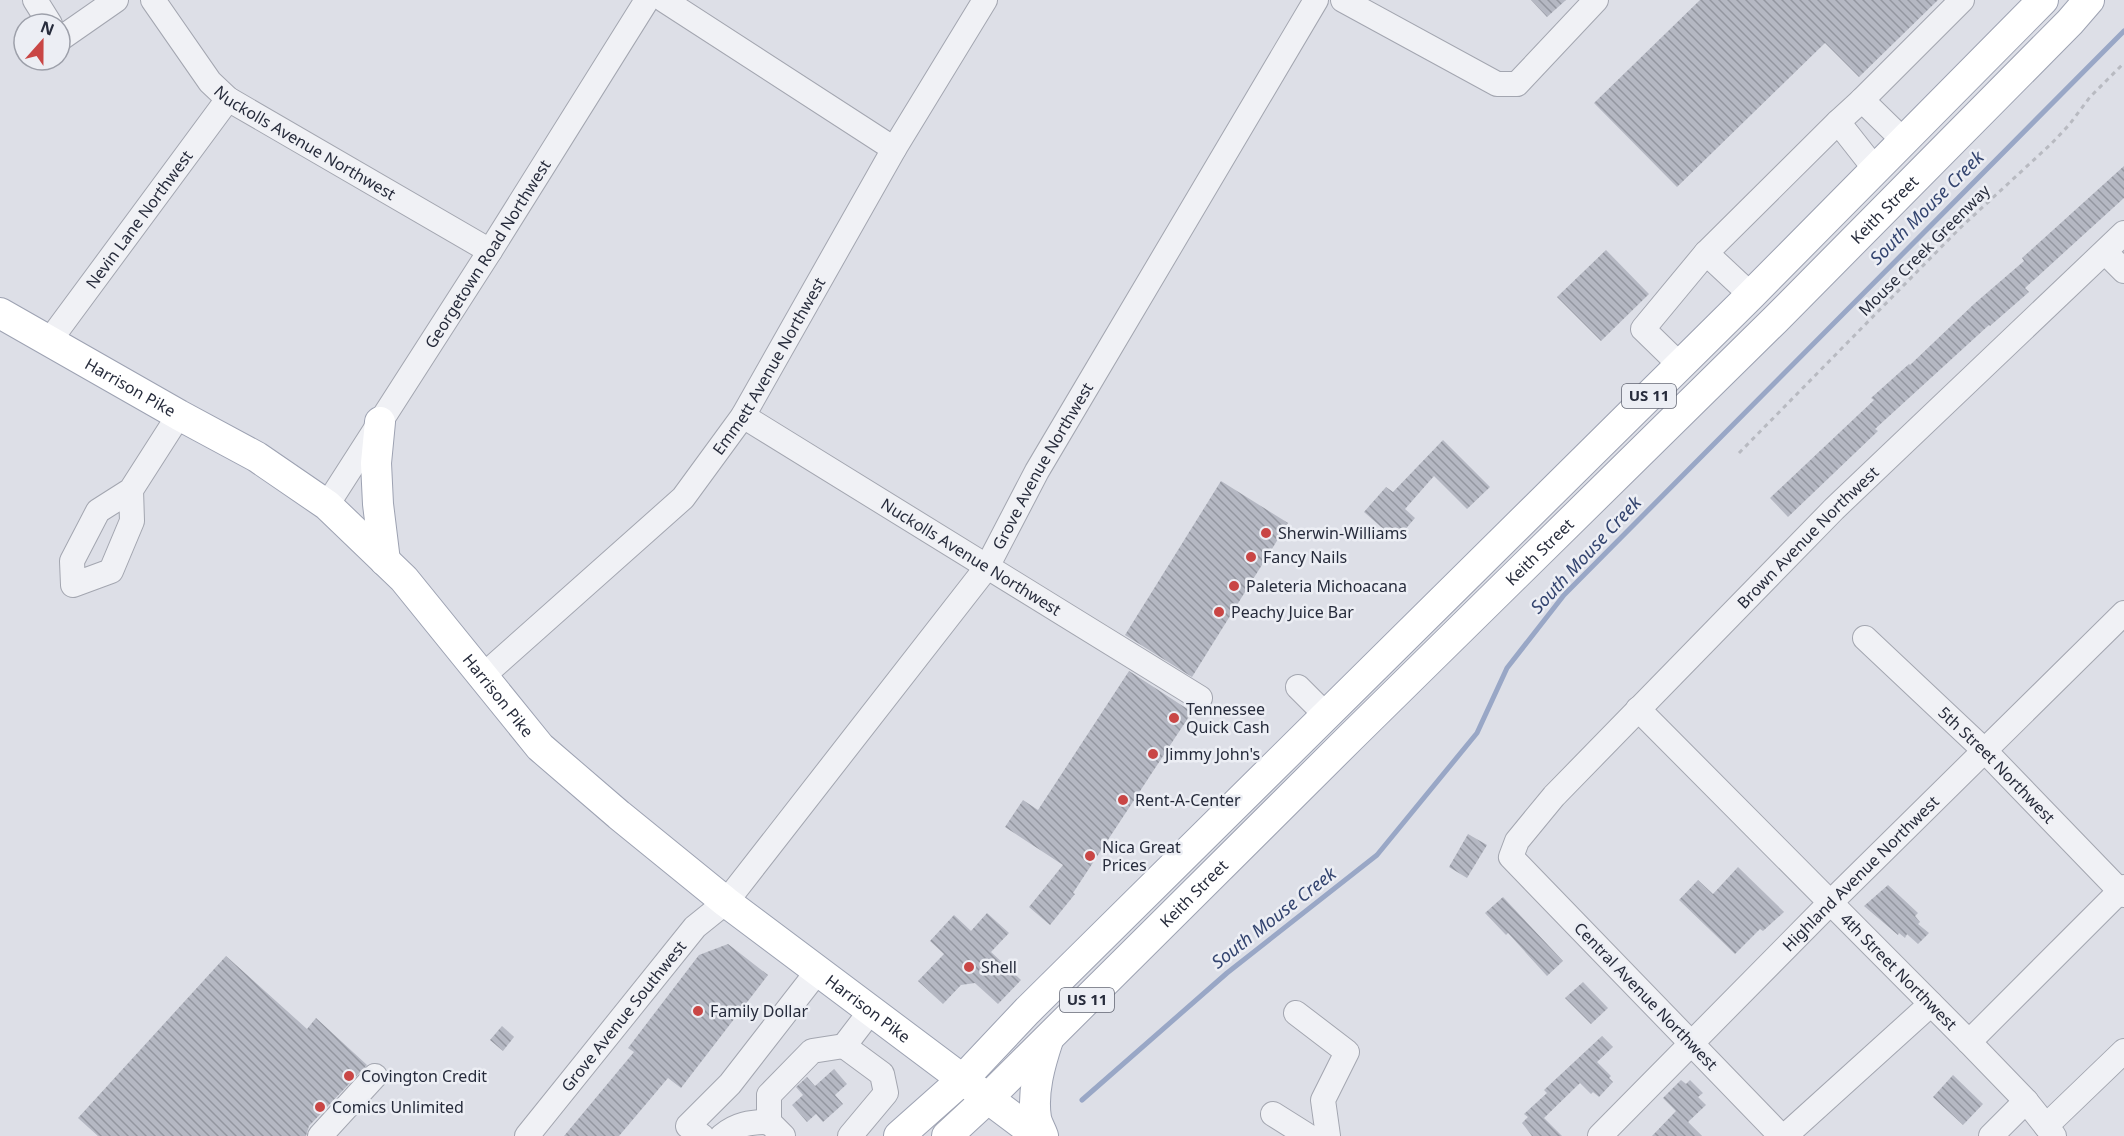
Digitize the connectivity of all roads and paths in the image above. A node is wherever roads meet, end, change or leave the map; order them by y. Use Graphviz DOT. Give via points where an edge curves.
graph roads {
  1 [pos="116,0"];
  2 [pos="153,0"];
  3 [pos="647,0"];
  4 [pos="664,0"];
  5 [pos="985,0"];
  6 [pos="1316,0"];
  7 [pos="1343,0"];
  8 [pos="1596,0"];
  9 [pos="1962,0"];
  10 [pos="2089,0"];
  11 [pos="2030,4"];
  12 [pos="72,31"];
  13 [pos="2124,63"];
  14 [pos="228,99"];
  15 [pos="1862,100"];
  16 [pos="1838,122"];
  17 [pos="1904,141"];
  18 [pos="894,148"];
  19 [pos="1875,170"];
  20 [pos="2124,233"];
  21 [pos="490,251"];
  22 [pos="2104,252"];
  23 [pos="1706,253"];
  24 [pos="2124,272"];
  25 [pos="1750,295"];
  26 [pos="0,313"];
  27 [pos="1775,320"];
  28 [pos="50,340"];
  29 [pos="1680,365"];
  30 [pos="179,415"];
  31 [pos="744,416"];
  32 [pos="380,422"];
  33 [pos="1739,453"];
  34 [pos="131,490"];
  35 [pos="327,505"];
  36 [pos="385,561"];
  37 [pos="987,567"];
  38 [pos="2124,613"];
  39 [pos="1865,638"];
  40 [pos="484,675"];
  41 [pos="1298,687"];
  42 [pos="1200,698"];
  43 [pos="1638,709"];
  44 [pos="1327,716"];
  45 [pos="1349,739"];
  46 [pos="1985,751"];
  47 [pos="1511,857"];
  48 [pos="2123,891"];
  49 [pos="726,902"];
  50 [pos="1831,902"];
  51 [pos="818,972"];
  52 [pos="1931,1004"];
  53 [pos="870,1012"];
  54 [pos="1296,1013"];
  55 [pos="1049,1038"];
  56 [pos="1969,1042"];
  57 [pos="1692,1043"];
  58 [pos="844,1046"];
  59 [pos="2124,1051"];
  60 [pos="375,1076"];
  61 [pos="962,1080"];
  62 [pos="987,1099"];
  63 [pos="2026,1101"];
  64 [pos="1273,1114"];
  65 [pos="776,1129"];
  66 [pos="2050,1131"];
  67 [pos="320,1136"];
  68 [pos="527,1136"];
  69 [pos="702,1136"];
  70 [pos="723,1136"];
  71 [pos="850,1136"];
  72 [pos="899,1136"];
  73 [pos="947,1136"];
  74 [pos="1038,1136"];
  75 [pos="1043,1136"];
  76 [pos="1308,1136"];
  77 [pos="1328,1136"];
  78 [pos="1600,1136"];
  79 [pos="1783,1136"];
  80 [pos="1991,1136"];
  1 -- 12 [label="street"];
  2 -- 14 [label="street, Nuckolls Avenue Northwest" via="210,82"];
  3 -- 21 [label="street, Georgetown Road Northwest"];
  4 -- 18 [label="street"];
  5 -- 18 [label="street, Emmett Avenue Northwest"];
  6 -- 37 [label="street, Grove Avenue Northwest" via="1037,471"];
  7 -- 8 [label="street" via="1497,84 1517,84"];
  9 -- 15 [label="street"];
  10 -- 27 [label="main road, Keith Street / US 11"];
  11 -- 17 [label="main road, Keith Street / US 11"];
  13 -- 33 [label="path, Mouse Creek Greenway" via="2051,144 1959,229"];
  14 -- 21 [label="street, Nuckolls Avenue Northwest"];
  14 -- 28 [label="street, Nevin Lane Northwest"];
  15 -- 16 [label="street"];
  15 -- 17 [label="street"];
  16 -- 19 [label="street"];
  16 -- 23 [label="street"];
  17 -- 19 [label="main road, Keith Street / US 11"];
  18 -- 31 [label="street, Emmett Avenue Northwest"];
  19 -- 25 [label="main road, Keith Street / US 11"];
  20 -- 22 [label="street, Brown Avenue Northwest"];
  21 -- 32 [label="street, Georgetown Road Northwest"];
  22 -- 24 [label="street"];
  22 -- 43 [label="street, Brown Avenue Northwest" via="1834,509"];
  23 -- 25 [label="street"];
  23 -- 29 [label="street" via="1643,329"];
  25 -- 27 [label="main road"];
  25 -- 29 [label="main road, Keith Street / US 11"];
  26 -- 28 [label="main road, Harrison Pike"];
  27 -- 45 [label="main road, Keith Street / US 11"];
  28 -- 30 [label="main road, Harrison Pike"];
  29 -- 44 [label="main road, Keith Street / US 11"];
  30 -- 34 [label="street"];
  30 -- 35 [label="main road, Harrison Pike" via="257,457"];
  31 -- 37 [label="street, Nuckolls Avenue Northwest"];
  31 -- 40 [label="street, Emmett Avenue Northwest" via="683,498"];
  32 -- 35 [label="street, Georgetown Road Northwest"];
  32 -- 36 [label="main road" via="378,504"];
  34 -- 34 [label="street" via="98,511 72,561 73,585 111,572 132,521"];
  35 -- 36 [label="main road, Harrison Pike"];
  36 -- 40 [label="main road, Harrison Pike"];
  37 -- 42 [label="street, Nuckolls Avenue Northwest"];
  37 -- 49 [label="street, Grove Avenue Northwest"];
  38 -- 46 [label="street, Highland Avenue Northwest"];
  39 -- 46 [label="street, 5th Street Northwest"];
  40 -- 49 [label="main road, Harrison Pike" via="540,747"];
  41 -- 44 [label="street"];
  43 -- 47 [label="street, Brown Avenue Northwest" via="1554,796 1517,841"];
  43 -- 50 [label="street, 4th Street Northwest"];
  44 -- 45 [label="main road"];
  44 -- 61 [label="main road, Keith Street / US 11"];
  45 -- 55 [label="main road, Keith Street / US 11"];
  46 -- 48 [label="street, 5th Street Northwest"];
  46 -- 50 [label="street, Highland Avenue Northwest"];
  47 -- 57 [label="street, Central Avenue Northwest"];
  48 -- 56 [label="street"];
  49 -- 51 [label="main road, Harrison Pike"];
  49 -- 68 [label="street, Grove Avenue Southwest" via="695,927"];
  50 -- 52 [label="street, 4th Street Northwest"];
  50 -- 57 [label="street, Highland Avenue Northwest"];
  51 -- 53 [label="main road, Harrison Pike"];
  51 -- 69 [label="street" via="730,1083 688,1126"];
  52 -- 56 [label="street, 4th Street Northwest"];
  52 -- 79 [label="street"];
  53 -- 58 [label="street"];
  53 -- 61 [label="main road, Harrison Pike"];
  54 -- 77 [label="street" via="1347,1052 1323,1100"];
  55 -- 62 [label="main road, Keith Street / US 11"];
  55 -- 75 [label="main road" via="1040,1066 1037,1095 1036,1119"];
  56 -- 63 [label="street, 4th Street Northwest"];
  57 -- 78 [label="street, Highland Avenue Northwest"];
  57 -- 79 [label="street, Central Avenue Northwest"];
  58 -- 65 [label="street" via="812,1051 769,1095"];
  58 -- 71 [label="street" via="882,1074 886,1093"];
  59 -- 66 [label="street"];
  60 -- 67 [label="street"];
  61 -- 62 [label="main road, Harrison Pike"];
  61 -- 72 [label="main road, US 11"];
  62 -- 73 [label="main road, US 11"];
  62 -- 74 [label="main road, Harrison Pike"];
  63 -- 66 [label="street, 4th Street Northwest"];
  63 -- 80 [label="street"];
  64 -- 76 [label="street"];
  65 -- 70 [label="street" via="750,1122 732,1127"];
}
